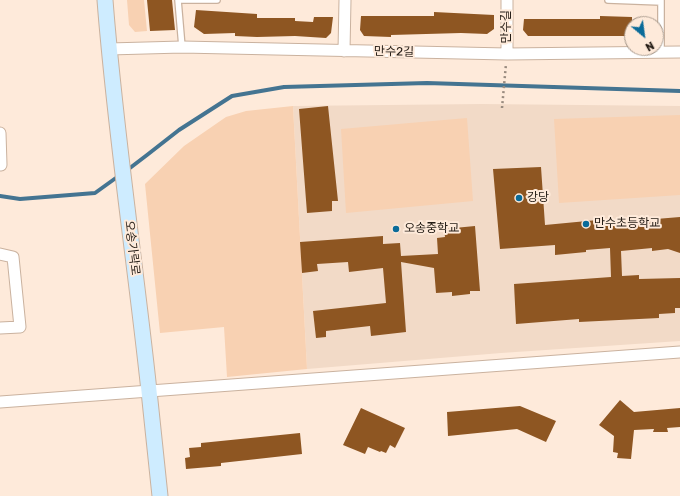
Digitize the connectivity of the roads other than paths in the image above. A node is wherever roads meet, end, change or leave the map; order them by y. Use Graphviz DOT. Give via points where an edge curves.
graph roads {
  1 [pos="105,0"];
  2 [pos="178,0"];
  3 [pos="217,0"];
  4 [pos="345,0"];
  5 [pos="507,0"];
  6 [pos="608,0"];
  7 [pos="661,1"];
  8 [pos="661,16"];
  9 [pos="182,47"];
  10 [pos="109,49"];
  11 [pos="344,51"];
  12 [pos="624,52"];
  13 [pos="664,52"];
  14 [pos="680,52"];
  15 [pos="507,54"];
  16 [pos="0,133"];
  17 [pos="0,165"];
  18 [pos="0,254"];
  19 [pos="0,328"];
  20 [pos="680,352"];
  21 [pos="150,391"];
  22 [pos="0,402"];
  23 [pos="160,496"];
  1 -- 10 [label="street, 오송가락로"];
  2 -- 3 [label="lane"];
  2 -- 9 [label="lane"];
  4 -- 11 [label="street"];
  5 -- 15 [label="street, 만수길"];
  6 -- 7 [label="lane"];
  7 -- 8 [label="lane"];
  9 -- 10 [label="street, 만수2길"];
  9 -- 11 [label="street, 만수2길"];
  10 -- 21 [label="street, 오송가락로"];
  11 -- 15 [label="street, 만수2길"];
  12 -- 15 [label="street, 만수2길"];
  13 -- 14 [label="street, 만수2길"];
  16 -- 17 [label="street"];
  18 -- 19 [label="street" via="13,257 20,327"];
  20 -- 21 [label="street"];
  21 -- 22 [label="street"];
  21 -- 23 [label="street, 오송가락로"];
}
